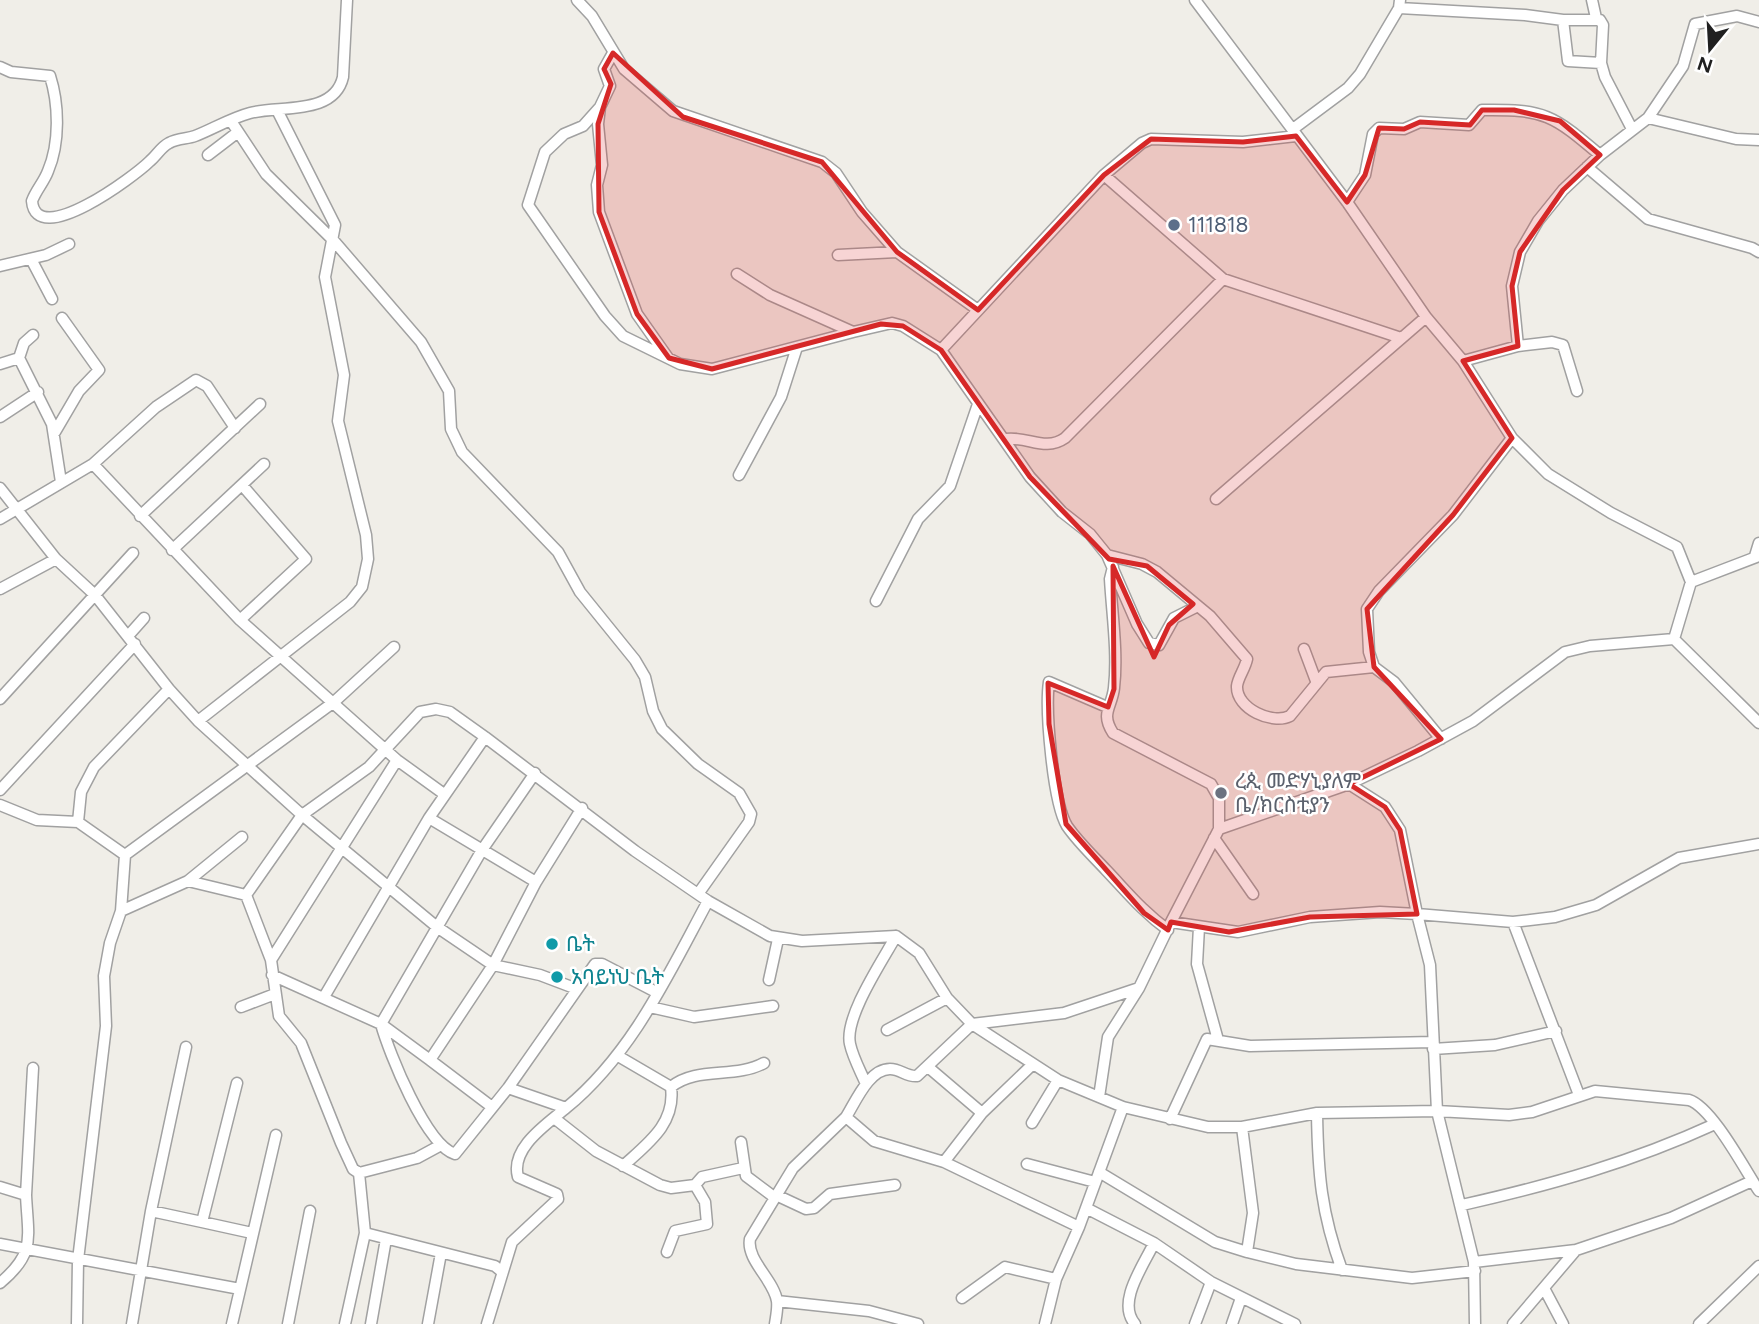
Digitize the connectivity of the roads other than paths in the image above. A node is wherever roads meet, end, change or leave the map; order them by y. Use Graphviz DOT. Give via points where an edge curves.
graph roads {
  1 [pos="347,0"];
  2 [pos="577,0"];
  3 [pos="1195,0"];
  4 [pos="1592,0"];
  5 [pos="1399,4"];
  6 [pos="1596,18"];
  7 [pos="1563,20"];
  8 [pos="1759,22"];
  9 [pos="613,53"];
  10 [pos="1601,62"];
  11 [pos="0,67"];
  12 [pos="600,107"];
  13 [pos="277,110"];
  14 [pos="1648,118"];
  15 [pos="231,121"];
  16 [pos="1632,129"];
  17 [pos="238,132"];
  18 [pos="1294,132"];
  19 [pos="1759,140"];
  20 [pos="208,155"];
  21 [pos="1600,155"];
  22 [pos="1587,167"];
  23 [pos="1104,176"];
  24 [pos="1347,202"];
  25 [pos="334,241"];
  26 [pos="69,244"];
  27 [pos="897,252"];
  28 [pos="1759,253"];
  29 [pos="838,255"];
  30 [pos="31,259"];
  31 [pos="0,266"];
  32 [pos="737,274"];
  33 [pos="1223,279"];
  34 [pos="52,299"];
  35 [pos="978,310"];
  36 [pos="1426,317"];
  37 [pos="62,318"];
  38 [pos="853,332"];
  39 [pos="33,335"];
  40 [pos="1401,338"];
  41 [pos="1518,346"];
  42 [pos="797,347"];
  43 [pos="941,350"];
  44 [pos="19,358"];
  45 [pos="668,358"];
  46 [pos="1463,361"];
  47 [pos="0,364"];
  48 [pos="1577,391"];
  49 [pos="38,392"];
  50 [pos="260,404"];
  51 [pos="978,404"];
  52 [pos="0,417"];
  53 [pos="235,428"];
  54 [pos="55,432"];
  55 [pos="1512,438"];
  56 [pos="1006,439"];
  57 [pos="93,464"];
  58 [pos="264,464"];
  59 [pos="739,475"];
  60 [pos="61,482"];
  61 [pos="242,485"];
  62 [pos="0,488"];
  63 [pos="1216,499"];
  64 [pos="19,509"];
  65 [pos="140,516"];
  66 [pos="0,519"];
  67 [pos="1759,543"];
  68 [pos="172,550"];
  69 [pos="133,553"];
  70 [pos="1107,555"];
  71 [pos="1757,556"];
  72 [pos="55,559"];
  73 [pos="1113,566"];
  74 [pos="1691,582"];
  75 [pos="0,589"];
  76 [pos="95,595"];
  77 [pos="876,601"];
  78 [pos="1198,606"];
  79 [pos="144,618"];
  80 [pos="240,620"];
  81 [pos="1674,639"];
  82 [pos="131,640"];
  83 [pos="394,647"];
  84 [pos="1304,649"];
  85 [pos="284,657"];
  86 [pos="1374,667"];
  87 [pos="1316,681"];
  88 [pos="169,689"];
  89 [pos="0,699"];
  90 [pos="334,702"];
  91 [pos="1107,707"];
  92 [pos="198,721"];
  93 [pos="1759,723"];
  94 [pos="485,737"];
  95 [pos="1441,739"];
  96 [pos="387,749"];
  97 [pos="397,760"];
  98 [pos="245,765"];
  99 [pos="535,774"];
  100 [pos="1349,784"];
  101 [pos="0,790"];
  102 [pos="444,794"];
  103 [pos="0,805"];
  104 [pos="582,808"];
  105 [pos="302,815"];
  106 [pos="429,818"];
  107 [pos="78,822"];
  108 [pos="1217,834"];
  109 [pos="242,837"];
  110 [pos="1759,844"];
  111 [pos="341,848"];
  112 [pos="482,849"];
  113 [pos="125,855"];
  114 [pos="188,881"];
  115 [pos="536,882"];
  116 [pos="390,886"];
  117 [pos="698,894"];
  118 [pos="1253,894"];
  119 [pos="246,895"];
  120 [pos="708,901"];
  121 [pos="121,911"];
  122 [pos="1417,914"];
  123 [pos="1513,922"];
  124 [pos="1170,926"];
  125 [pos="437,927"];
  126 [pos="1199,927"];
  127 [pos="896,936"];
  128 [pos="778,939"];
  129 [pos="271,960"];
  130 [pos="493,965"];
  131 [pos="272,975"];
  132 [pos="769,981"];
  133 [pos="1139,988"];
  134 [pos="577,989"];
  135 [pos="658,993"];
  136 [pos="275,994"];
  137 [pos="324,997"];
  138 [pos="947,998"];
  139 [pos="773,1006"];
  140 [pos="241,1007"];
  141 [pos="650,1007"];
  142 [pos="381,1024"];
  143 [pos="972,1024"];
  144 [pos="887,1030"];
  145 [pos="1556,1031"];
  146 [pos="1218,1040"];
  147 [pos="1433,1045"];
  148 [pos="186,1047"];
  149 [pos="618,1056"];
  150 [pos="430,1060"];
  151 [pos="764,1063"];
  152 [pos="1032,1065"];
  153 [pos="928,1067"];
  154 [pos="33,1068"];
  155 [pos="1058,1080"];
  156 [pos="237,1083"];
  157 [pos="866,1084"];
  158 [pos="671,1087"];
  159 [pos="508,1088"];
  160 [pos="1579,1095"];
  161 [pos="1099,1097"];
  162 [pos="492,1107"];
  163 [pos="1123,1107"];
  164 [pos="566,1108"];
  165 [pos="1437,1111"];
  166 [pos="1317,1112"];
  167 [pos="982,1113"];
  168 [pos="846,1117"];
  169 [pos="554,1118"];
  170 [pos="1170,1119"];
  171 [pos="1032,1123"];
  172 [pos="1715,1124"];
  173 [pos="1242,1127"];
  174 [pos="276,1135"];
  175 [pos="741,1142"];
  176 [pos="441,1145"];
  177 [pos="944,1162"];
  178 [pos="1027,1164"];
  179 [pos="623,1166"];
  180 [pos="743,1168"];
  181 [pos="359,1173"];
  182 [pos="1097,1177"];
  183 [pos="1752,1181"];
  184 [pos="695,1185"];
  185 [pos="895,1185"];
  186 [pos="0,1187"];
  187 [pos="1759,1191"];
  188 [pos="26,1195"];
  189 [pos="775,1196"];
  190 [pos="1462,1205"];
  191 [pos="1086,1208"];
  192 [pos="151,1211"];
  193 [pos="310,1211"];
  194 [pos="202,1222"];
  195 [pos="1079,1227"];
  196 [pos="252,1233"];
  197 [pos="365,1233"];
  198 [pos="386,1239"];
  199 [pos="1154,1243"];
  200 [pos="0,1244"];
  201 [pos="28,1250"];
  202 [pos="1576,1250"];
  203 [pos="667,1252"];
  204 [pos="1247,1252"];
  205 [pos="441,1253"];
  206 [pos="78,1259"];
  207 [pos="1759,1266"];
  208 [pos="1475,1267"];
  209 [pos="141,1270"];
  210 [pos="1342,1270"];
  211 [pos="501,1271"];
  212 [pos="1056,1279"];
  213 [pos="1211,1282"];
  214 [pos="0,1283"];
  215 [pos="240,1289"];
  216 [pos="1545,1290"];
  217 [pos="962,1298"];
  218 [pos="1241,1298"];
  219 [pos="778,1301"];
  220 [pos="1288,1323"];
  221 [pos="77,1324"];
  222 [pos="132,1324"];
  223 [pos="232,1324"];
  224 [pos="288,1324"];
  225 [pos="345,1324"];
  226 [pos="372,1324"];
  227 [pos="428,1324"];
  228 [pos="487,1324"];
  229 [pos="775,1324"];
  230 [pos="917,1324"];
  231 [pos="1045,1324"];
  232 [pos="1135,1324"];
  233 [pos="1195,1324"];
  234 [pos="1231,1324"];
  235 [pos="1475,1324"];
  236 [pos="1513,1324"];
  237 [pos="1563,1324"];
  238 [pos="1699,1324"];
  1 -- 13 [label="street" via="340,89 309,106"];
  2 -- 9 [label="street"];
  3 -- 18 [label="street"];
  4 -- 6 [label="street"];
  5 -- 7 [label="street"];
  5 -- 18 [label="street" via="1360,74"];
  6 -- 7 [label="street"];
  6 -- 10 [label="street" via="1603,25"];
  7 -- 10 [label="street" via="1568,61"];
  8 -- 14 [label="street" via="1737,16 1697,23 1684,66"];
  9 -- 12 [label="street" via="604,69 610,86"];
  9 -- 27 [label="street" via="624,69 683,117 822,162 836,173"];
  10 -- 16 [label="street" via="1614,99"];
  11 -- 15 [label="street" via="50,76 54,88 53,154 33,201 44,219 75,212 150,162 168,143"];
  12 -- 45 [label="street" via="599,212 637,314"];
  12 -- 45 [label="street" via="583,126 564,134 545,152 528,205 623,336"];
  13 -- 15 [label="street" via="257,111"];
  13 -- 25 [label="street" via="332,219"];
  14 -- 16 [label="street"];
  14 -- 19 [label="street"];
  15 -- 17 [label="street"];
  16 -- 21 [label="street"];
  17 -- 20 [label="street"];
  17 -- 25 [label="street" via="266,174"];
  18 -- 23 [label="street" via="1243,142 1151,139"];
  18 -- 24 [label="street"];
  21 -- 22 [label="street"];
  21 -- 24 [label="street" via="1560,121 1514,110 1482,110 1469,125 1420,122 1404,129 1381,128 1373,134 1365,174"];
  22 -- 28 [label="street" via="1648,219"];
  22 -- 41 [label="street" via="1538,221 1520,252 1511,286"];
  23 -- 33 [label="street"];
  23 -- 35 [label="street"];
  24 -- 36 [label="street"];
  25 -- 85 [label="street" via="325,277 344,375 338,421 366,535 366,577 350,602"];
  25 -- 117 [label="street" via="436,363 450,391 451,429 462,452 558,552 580,592 645,677 662,729 677,747 746,802 751,814 748,822"];
  26 -- 30 [label="street"];
  27 -- 29 [label="street"];
  27 -- 35 [label="street"];
  30 -- 31 [label="street"];
  30 -- 34 [label="street"];
  32 -- 38 [label="street" via="769,295"];
  33 -- 40 [label="street"];
  33 -- 56 [label="street" via="1065,438 1047,446"];
  35 -- 43 [label="street"];
  36 -- 40 [label="street"];
  36 -- 46 [label="street"];
  37 -- 54 [label="street" via="99,370 79,391"];
  38 -- 42 [label="street"];
  38 -- 43 [label="street" via="892,323"];
  39 -- 44 [label="street" via="24,342"];
  40 -- 63 [label="street"];
  41 -- 46 [label="street"];
  41 -- 48 [label="street" via="1563,345"];
  42 -- 45 [label="street" via="712,369 695,369"];
  42 -- 59 [label="street" via="781,397"];
  43 -- 51 [label="street"];
  44 -- 47 [label="street"];
  44 -- 49 [label="street"];
  46 -- 55 [label="street"];
  49 -- 52 [label="street"];
  49 -- 54 [label="street"];
  50 -- 53 [label="street"];
  51 -- 56 [label="street"];
  51 -- 77 [label="street" via="950,486 918,519"];
  53 -- 57 [label="street" via="207,386 197,380 156,407"];
  53 -- 65 [label="street"];
  54 -- 60 [label="street"];
  55 -- 74 [label="street" via="1548,474 1677,547"];
  55 -- 86 [label="street" via="1453,515 1372,600 1366,625"];
  56 -- 70 [label="street" via="1030,477"];
  57 -- 60 [label="street"];
  57 -- 65 [label="street"];
  58 -- 61 [label="street"];
  60 -- 64 [label="street"];
  61 -- 68 [label="street"];
  61 -- 80 [label="street" via="306,559"];
  62 -- 64 [label="street"];
  64 -- 66 [label="street"];
  64 -- 72 [label="street"];
  65 -- 68 [label="street"];
  67 -- 71 [label="street"];
  68 -- 80 [label="street"];
  69 -- 76 [label="street"];
  70 -- 73 [label="street"];
  70 -- 78 [label="street" via="1147,566"];
  71 -- 74 [label="street"];
  72 -- 75 [label="street"];
  72 -- 76 [label="street"];
  73 -- 78 [label="street" via="1138,624 1153,645 1161,643 1174,618"];
  73 -- 91 [label="street" via="1114,689"];
  74 -- 81 [label="street"];
  76 -- 82 [label="street"];
  76 -- 89 [label="street"];
  78 -- 87 [label="street" via="1245,656 1247,663 1237,689 1258,714 1275,720 1290,716"];
  79 -- 82 [label="street"];
  80 -- 85 [label="street"];
  81 -- 93 [label="street"];
  81 -- 95 [label="street" via="1565,652 1497,705"];
  82 -- 88 [label="street"];
  82 -- 101 [label="street"];
  83 -- 90 [label="street"];
  84 -- 87 [label="street"];
  85 -- 90 [label="street"];
  85 -- 92 [label="street"];
  86 -- 87 [label="street" via="1334,669"];
  86 -- 95 [label="street" via="1394,682"];
  88 -- 92 [label="street"];
  88 -- 107 [label="street" via="90,773 81,792"];
  90 -- 96 [label="street"];
  90 -- 98 [label="street"];
  91 -- 108 [label="street" via="1107,723 1113,733 1211,784 1219,798"];
  91 -- 124 [label="street" via="1049,682 1049,724 1059,800 1066,824 1082,845 1144,913"];
  92 -- 98 [label="street"];
  94 -- 96 [label="street" via="450,712 428,709"];
  94 -- 99 [label="street"];
  94 -- 102 [label="street"];
  95 -- 100 [label="street"];
  96 -- 97 [label="street"];
  96 -- 105 [label="street" via="369,768"];
  97 -- 102 [label="street"];
  97 -- 111 [label="street"];
  98 -- 105 [label="street"];
  98 -- 113 [label="street"];
  99 -- 104 [label="street"];
  99 -- 112 [label="street"];
  100 -- 108 [label="street"];
  100 -- 122 [label="street" via="1385,807 1400,830"];
  102 -- 106 [label="street"];
  103 -- 107 [label="street" via="37,820"];
  104 -- 115 [label="street"];
  104 -- 117 [label="street"];
  105 -- 111 [label="street"];
  105 -- 119 [label="street"];
  106 -- 112 [label="street"];
  106 -- 116 [label="street"];
  107 -- 113 [label="street"];
  108 -- 118 [label="street"];
  108 -- 124 [label="street"];
  109 -- 114 [label="street"];
  110 -- 123 [label="street" via="1679,858 1596,905 1555,917"];
  111 -- 116 [label="street"];
  111 -- 129 [label="street"];
  112 -- 115 [label="street"];
  112 -- 125 [label="street"];
  113 -- 121 [label="street"];
  114 -- 119 [label="street"];
  114 -- 121 [label="street"];
  115 -- 130 [label="street"];
  116 -- 125 [label="street"];
  116 -- 137 [label="street"];
  117 -- 120 [label="street"];
  119 -- 129 [label="street"];
  120 -- 128 [label="street"];
  120 -- 135 [label="street"];
  121 -- 206 [label="street" via="104,976 106,1026"];
  122 -- 123 [label="street"];
  122 -- 126 [label="street" via="1310,917 1238,932"];
  122 -- 147 [label="street" via="1430,965"];
  123 -- 145 [label="street"];
  124 -- 126 [label="street"];
  124 -- 133 [label="street"];
  125 -- 130 [label="street"];
  125 -- 142 [label="street"];
  126 -- 146 [label="street" via="1197,964"];
  127 -- 128 [label="street"];
  127 -- 138 [label="street" via="919,953"];
  127 -- 157 [label="street" via="856,1010 850,1031 850,1045"];
  128 -- 132 [label="street"];
  129 -- 131 [label="street"];
  130 -- 134 [label="street"];
  130 -- 150 [label="street"];
  131 -- 136 [label="street"];
  131 -- 137 [label="street"];
  133 -- 143 [label="street" via="1064,1013"];
  133 -- 161 [label="street" via="1108,1037"];
  134 -- 135 [label="street" via="598,963"];
  134 -- 159 [label="street"];
  135 -- 141 [label="street"];
  136 -- 140 [label="street"];
  136 -- 181 [label="street" via="279,1016 301,1043 341,1143"];
  137 -- 142 [label="street"];
  138 -- 143 [label="street"];
  138 -- 144 [label="street"];
  139 -- 141 [label="street" via="695,1017"];
  141 -- 149 [label="street"];
  142 -- 150 [label="street"];
  142 -- 176 [label="street" via="404,1086"];
  143 -- 152 [label="street"];
  143 -- 153 [label="street"];
  145 -- 147 [label="street" via="1495,1045"];
  145 -- 160 [label="street"];
  146 -- 147 [label="street" via="1250,1046"];
  146 -- 170 [label="street" via="1207,1039 1203,1044"];
  147 -- 165 [label="street"];
  148 -- 192 [label="street"];
  149 -- 158 [label="street"];
  149 -- 164 [label="street" via="593,1086"];
  150 -- 162 [label="street"];
  151 -- 158 [label="street" via="743,1071 688,1076"];
  152 -- 155 [label="street"];
  152 -- 167 [label="street"];
  153 -- 157 [label="street" via="913,1076 883,1070"];
  153 -- 167 [label="street"];
  154 -- 188 [label="street"];
  155 -- 161 [label="street"];
  155 -- 171 [label="street"];
  156 -- 194 [label="street"];
  157 -- 168 [label="street"];
  158 -- 179 [label="street" via="665,1123"];
  159 -- 162 [label="street"];
  159 -- 164 [label="street"];
  160 -- 165 [label="street" via="1509,1115"];
  160 -- 172 [label="street" via="1609,1091 1689,1101"];
  161 -- 163 [label="street"];
  162 -- 176 [label="street" via="457,1153"];
  163 -- 170 [label="street"];
  163 -- 182 [label="street"];
  164 -- 169 [label="street"];
  165 -- 166 [label="street"];
  165 -- 190 [label="street"];
  166 -- 173 [label="street"];
  166 -- 210 [label="street" via="1318,1182"];
  167 -- 177 [label="street"];
  168 -- 177 [label="street" via="874,1141"];
  168 -- 189 [label="street" via="793,1168"];
  169 -- 179 [label="street" via="572,1135"];
  169 -- 211 [label="street" via="531,1138 516,1173 557,1194 557,1203 512,1242"];
  170 -- 173 [label="street" via="1208,1127"];
  172 -- 183 [label="street"];
  172 -- 190 [label="street" via="1650,1154"];
  173 -- 204 [label="street" via="1253,1213"];
  174 -- 196 [label="street"];
  175 -- 180 [label="street"];
  176 -- 181 [label="street" via="417,1158"];
  177 -- 195 [label="street"];
  178 -- 182 [label="street"];
  179 -- 184 [label="street" via="666,1187"];
  180 -- 184 [label="street" via="702,1177"];
  180 -- 189 [label="street" via="751,1182"];
  181 -- 197 [label="street"];
  182 -- 191 [label="street"];
  182 -- 204 [label="street" via="1215,1242"];
  183 -- 187 [label="street"];
  183 -- 202 [label="street" via="1671,1218"];
  184 -- 203 [label="street" via="705,1202 706,1224 675,1231"];
  185 -- 189 [label="street" via="830,1194 806,1209"];
  186 -- 188 [label="street"];
  188 -- 201 [label="street"];
  189 -- 219 [label="street" via="749,1245"];
  190 -- 208 [label="street"];
  191 -- 195 [label="street"];
  191 -- 199 [label="street"];
  192 -- 194 [label="street"];
  192 -- 209 [label="street"];
  193 -- 224 [label="street"];
  194 -- 196 [label="street"];
  195 -- 212 [label="street"];
  196 -- 215 [label="street"];
  197 -- 198 [label="street"];
  197 -- 225 [label="street"];
  198 -- 205 [label="street"];
  198 -- 226 [label="street"];
  199 -- 213 [label="street"];
  199 -- 232 [label="street" via="1131,1292 1128,1313"];
  200 -- 201 [label="street"];
  201 -- 206 [label="street"];
  201 -- 214 [label="street" via="14,1272"];
  202 -- 208 [label="street"];
  202 -- 216 [label="street"];
  204 -- 210 [label="street"];
  205 -- 211 [label="street"];
  205 -- 227 [label="street"];
  206 -- 209 [label="street"];
  206 -- 221 [label="street"];
  207 -- 238 [label="street"];
  208 -- 210 [label="street" via="1412,1278"];
  208 -- 235 [label="street"];
  209 -- 215 [label="street"];
  209 -- 222 [label="street"];
  211 -- 228 [label="street"];
  212 -- 217 [label="street" via="1005,1266"];
  212 -- 231 [label="street"];
  213 -- 218 [label="street"];
  213 -- 233 [label="street"];
  215 -- 223 [label="street"];
  216 -- 236 [label="street"];
  216 -- 237 [label="street"];
  218 -- 220 [label="street"];
  218 -- 234 [label="street"];
  219 -- 229 [label="street"];
  219 -- 230 [label="street" via="855,1309"];
}
